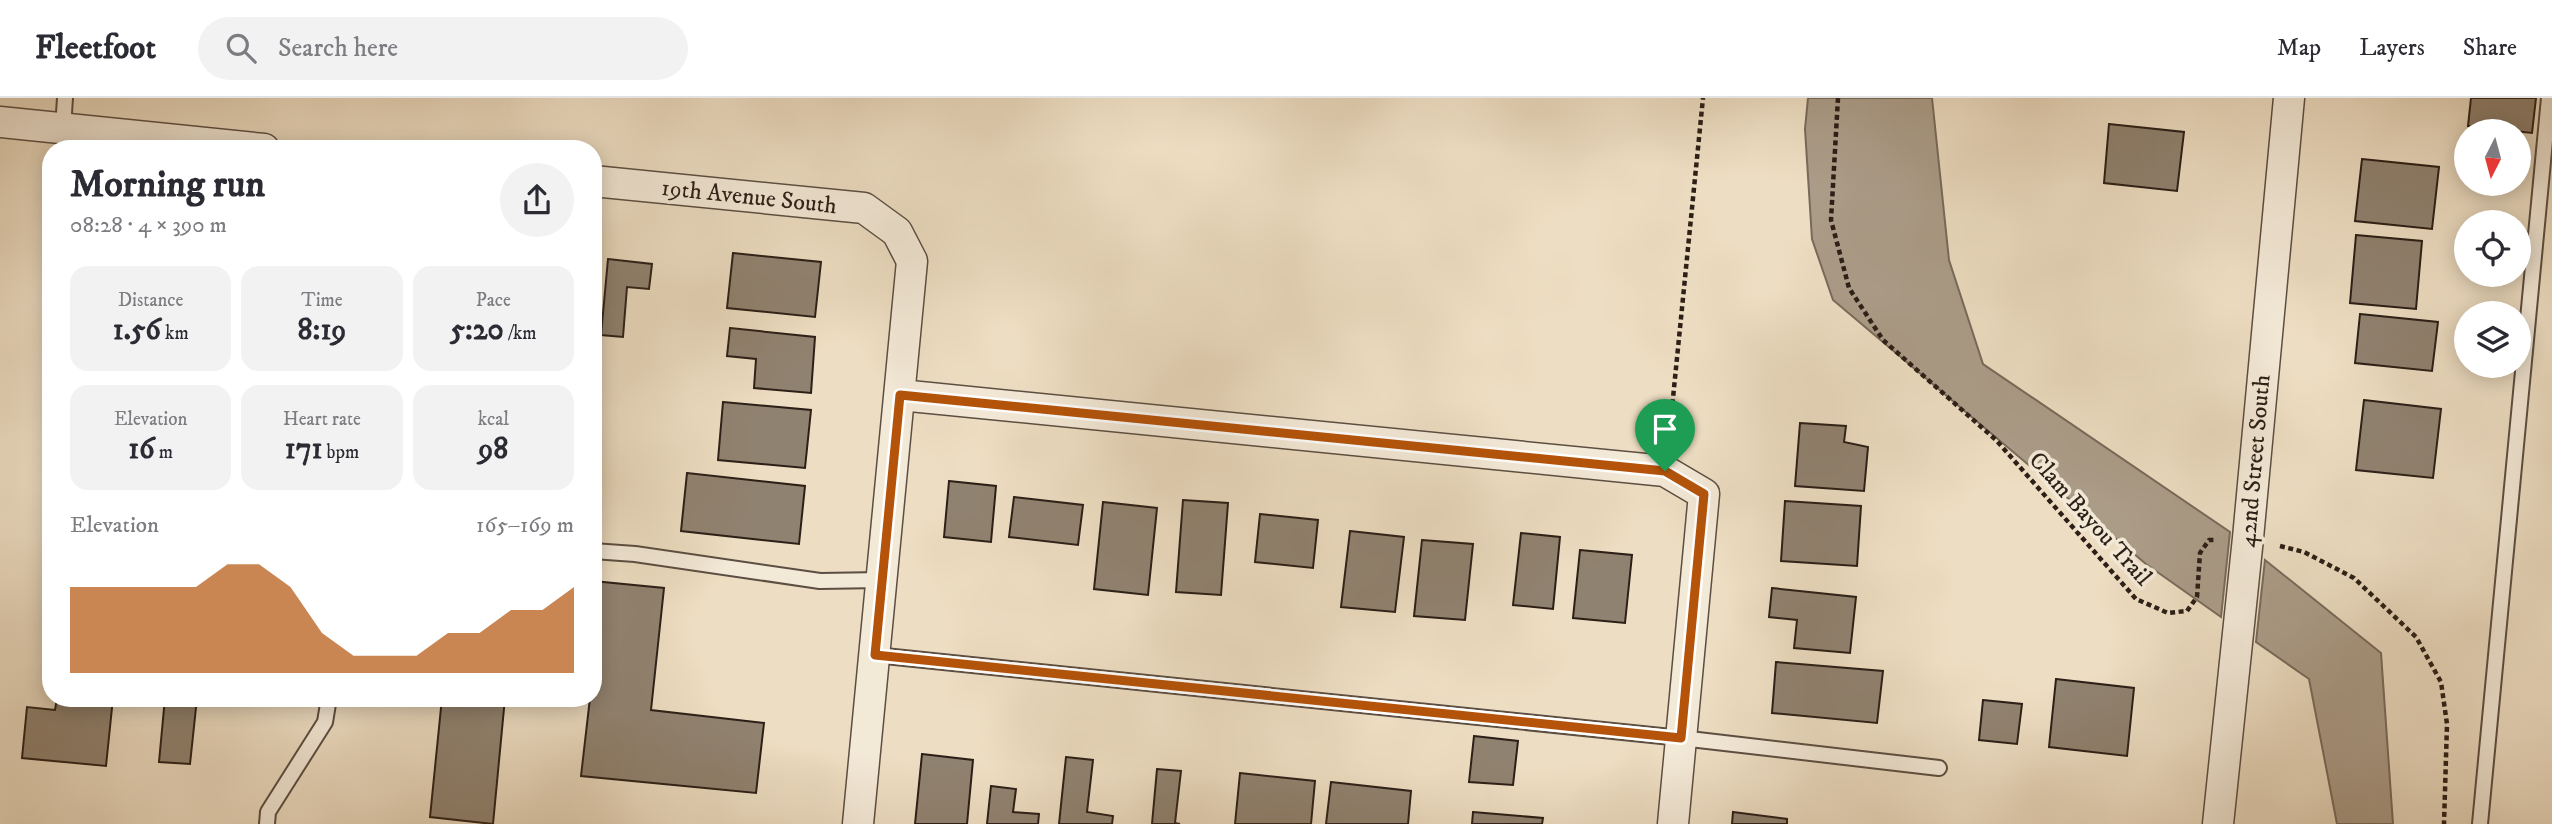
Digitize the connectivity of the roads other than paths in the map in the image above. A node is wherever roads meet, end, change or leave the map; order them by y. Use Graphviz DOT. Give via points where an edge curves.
graph roads {
  1 [pos="65,98"];
  2 [pos="2289,98"];
  3 [pos="2549,98"];
  4 [pos="0,122"];
  5 [pos="63,128"];
  6 [pos="124,140"];
  7 [pos="602,182"];
  8 [pos="900,395"];
  9 [pos="602,552"];
  10 [pos="882,580"];
  11 [pos="875,655"];
  12 [pos="328,707"];
  13 [pos="1681,738"];
  14 [pos="1939,768"];
  15 [pos="267,824"];
  16 [pos="858,824"];
  17 [pos="1673,824"];
  18 [pos="2218,824"];
  19 [pos="2480,824"];
  1 -- 5 [label="lane"];
  2 -- 18 [label="street, 42nd Street South"];
  3 -- 19 [label="lane"];
  4 -- 5 [label="street"];
  5 -- 6 [label="street"];
  7 -- 8 [label="street, 19th Avenue South" via="864,208 897,232 912,261"];
  8 -- 10 [label="street"];
  8 -- 13 [label="street" via="1665,471 1704,494"];
  9 -- 10 [label="lane" via="820,581"];
  10 -- 11 [label="street"];
  11 -- 13 [label="lane"];
  11 -- 16 [label="street"];
  12 -- 15 [label="lane" via="325,722 268,813"];
  13 -- 14 [label="lane"];
  13 -- 17 [label="street"];
}
